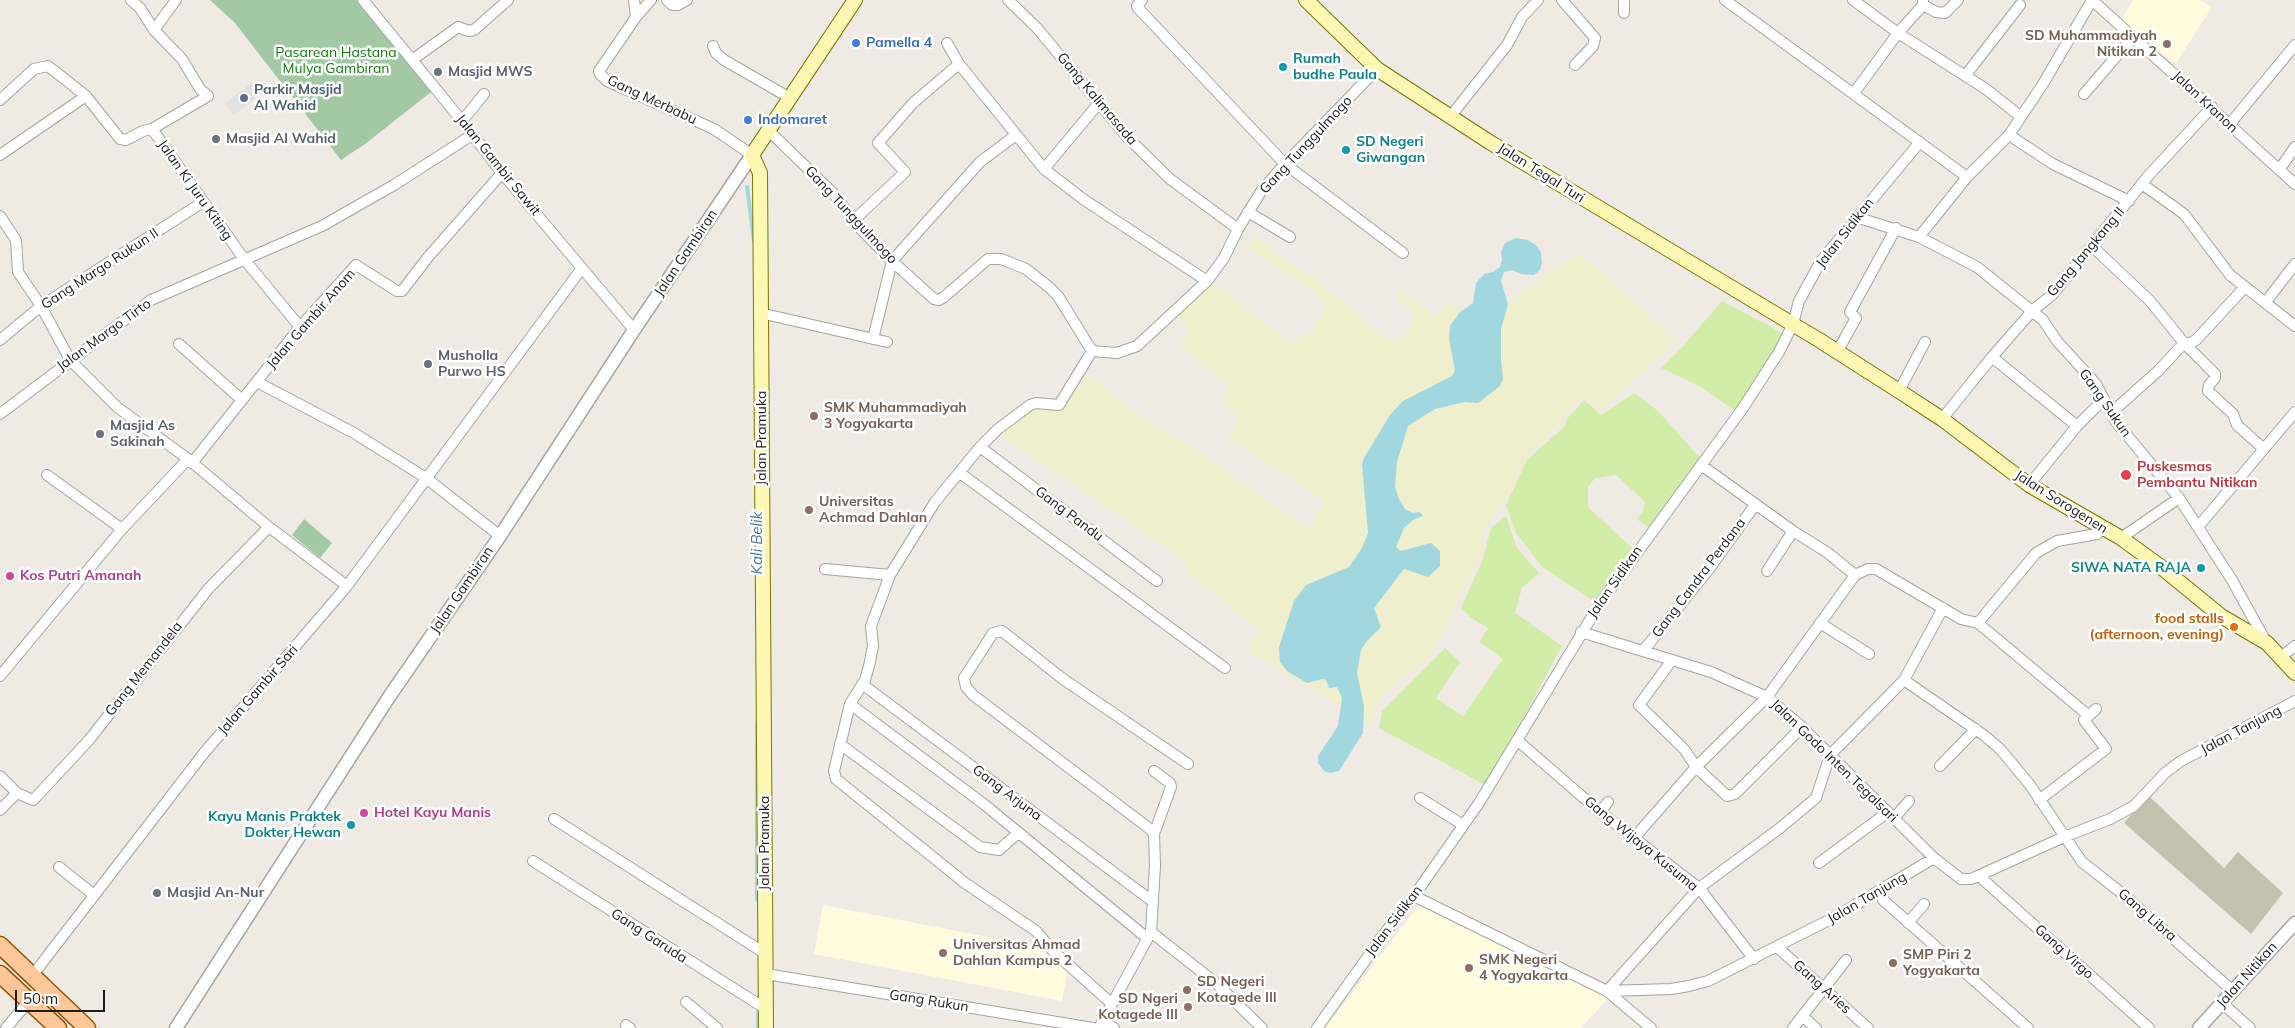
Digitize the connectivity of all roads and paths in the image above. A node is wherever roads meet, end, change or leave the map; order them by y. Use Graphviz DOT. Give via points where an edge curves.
graph roads {
  1 [pos="131,0"];
  2 [pos="176,0"];
  3 [pos="363,0"];
  4 [pos="508,0"];
  5 [pos="634,0"];
  6 [pos="651,0"];
  7 [pos="667,0"];
  8 [pos="687,0"];
  9 [pos="855,0"];
  10 [pos="1008,0"];
  11 [pos="1142,0"];
  12 [pos="1306,0"];
  13 [pos="1538,0"];
  14 [pos="1562,0"];
  15 [pos="1624,0"];
  16 [pos="1725,0"];
  17 [pos="1853,0"];
  18 [pos="1958,0"];
  19 [pos="2092,0"];
  20 [pos="1923,2"];
  21 [pos="2020,5"];
  22 [pos="1624,13"];
  23 [pos="636,17"];
  24 [pos="154,30"];
  25 [pos="1898,33"];
  26 [pos="2133,37"];
  27 [pos="947,44"];
  28 [pos="2295,45"];
  29 [pos="713,46"];
  30 [pos="412,60"];
  31 [pos="959,64"];
  32 [pos="1575,65"];
  33 [pos="1377,69"];
  34 [pos="1965,76"];
  35 [pos="1854,93"];
  36 [pos="484,94"];
  37 [pos="2084,94"];
  38 [pos="86,96"];
  39 [pos="790,98"];
  40 [pos="0,100"];
  41 [pos="1099,103"];
  42 [pos="2212,107"];
  43 [pos="1450,117"];
  44 [pos="2021,117"];
  45 [pos="462,121"];
  46 [pos="2229,125"];
  47 [pos="152,129"];
  48 [pos="768,130"];
  49 [pos="1016,134"];
  50 [pos="472,135"];
  51 [pos="2009,135"];
  52 [pos="1920,142"];
  53 [pos="2295,147"];
  54 [pos="0,155"];
  55 [pos="752,155"];
  56 [pos="1284,164"];
  57 [pos="1044,169"];
  58 [pos="2279,170"];
  59 [pos="502,173"];
  60 [pos="1967,177"];
  61 [pos="2142,184"];
  62 [pos="2295,184"];
  63 [pos="2129,201"];
  64 [pos="203,202"];
  65 [pos="1248,212"];
  66 [pos="0,216"];
  67 [pos="1856,217"];
  68 [pos="853,220"];
  69 [pos="1238,228"];
  70 [pos="1896,228"];
  71 [pos="1290,237"];
  72 [pos="1919,237"];
  73 [pos="2092,246"];
  74 [pos="1403,253"];
  75 [pos="244,259"];
  76 [pos="892,261"];
  77 [pos="2295,264"];
  78 [pos="582,268"];
  79 [pos="1207,281"];
  80 [pos="2246,287"];
  81 [pos="2265,303"];
  82 [pos="41,306"];
  83 [pos="2033,310"];
  84 [pos="760,313"];
  85 [pos="1793,324"];
  86 [pos="2295,326"];
  87 [pos="300,327"];
  88 [pos="634,330"];
  89 [pos="873,338"];
  90 [pos="0,340"];
  91 [pos="887,342"];
  92 [pos="1924,342"];
  93 [pos="2184,343"];
  94 [pos="178,344"];
  95 [pos="1092,351"];
  96 [pos="1837,352"];
  97 [pos="1992,357"];
  98 [pos="70,360"];
  99 [pos="257,382"];
  100 [pos="1899,391"];
  101 [pos="2104,399"];
  102 [pos="242,400"];
  103 [pos="2295,412"];
  104 [pos="2111,413"];
  105 [pos="0,414"];
  106 [pos="1942,419"];
  107 [pos="2077,426"];
  108 [pos="980,447"];
  109 [pos="2264,449"];
  110 [pos="190,461"];
  111 [pos="1701,465"];
  112 [pos="960,473"];
  113 [pos="47,475"];
  114 [pos="426,478"];
  115 [pos="2029,485"];
  116 [pos="2178,498"];
  117 [pos="1755,505"];
  118 [pos="270,527"];
  119 [pos="2101,527"];
  120 [pos="2198,528"];
  121 [pos="122,529"];
  122 [pos="1793,531"];
  123 [pos="500,536"];
  124 [pos="2121,538"];
  125 [pos="825,569"];
  126 [pos="1767,571"];
  127 [pos="1856,575"];
  128 [pos="890,576"];
  129 [pos="1157,580"];
  130 [pos="347,586"];
  131 [pos="1943,608"];
  132 [pos="1820,623"];
  133 [pos="1978,623"];
  134 [pos="1581,632"];
  135 [pos="2267,642"];
  136 [pos="2295,646"];
  137 [pos="1643,651"];
  138 [pos="1868,654"];
  139 [pos="2279,658"];
  140 [pos="1672,660"];
  141 [pos="1225,668"];
  142 [pos="2295,674"];
  143 [pos="0,676"];
  144 [pos="1904,680"];
  145 [pos="862,684"];
  146 [pos="1767,697"];
  147 [pos="2295,701"];
  148 [pos="850,704"];
  149 [pos="1802,727"];
  150 [pos="1976,729"];
  151 [pos="1517,740"];
  152 [pos="840,744"];
  153 [pos="1830,755"];
  154 [pos="1188,764"];
  155 [pos="1940,766"];
  156 [pos="1696,767"];
  157 [pos="1154,770"];
  158 [pos="0,776"];
  159 [pos="17,793"];
  160 [pos="1420,798"];
  161 [pos="2039,800"];
  162 [pos="1909,801"];
  163 [pos="1608,802"];
  164 [pos="0,810"];
  165 [pos="1600,812"];
  166 [pos="1891,815"];
  167 [pos="554,819"];
  168 [pos="1463,826"];
  169 [pos="1018,832"];
  170 [pos="1154,834"];
  171 [pos="2064,837"];
  172 [pos="1634,838"];
  173 [pos="1934,858"];
  174 [pos="533,861"];
  175 [pos="1819,863"];
  176 [pos="59,866"];
  177 [pos="1979,876"];
  178 [pos="1699,888"];
  179 [pos="94,895"];
  180 [pos="1414,896"];
  181 [pos="1883,900"];
  182 [pos="1152,901"];
  183 [pos="1924,904"];
  184 [pos="1908,922"];
  185 [pos="2295,923"];
  186 [pos="1149,935"];
  187 [pos="0,946"];
  188 [pos="1777,947"];
  189 [pos="766,954"];
  190 [pos="1754,959"];
  191 [pos="1846,960"];
  192 [pos="0,974"];
  193 [pos="766,974"];
  194 [pos="32,976"];
  195 [pos="1822,987"];
  196 [pos="2233,990"];
  197 [pos="1607,991"];
  198 [pos="29,1001"];
  199 [pos="686,1002"];
  200 [pos="2222,1002"];
  201 [pos="1112,1004"];
  202 [pos="766,1009"];
  203 [pos="1802,1016"];
  204 [pos="1101,1024"];
  205 [pos="6,1028"];
  206 [pos="58,1028"];
  207 [pos="87,1028"];
  208 [pos="176,1028"];
  209 [pos="717,1028"];
  210 [pos="766,1028"];
  211 [pos="1093,1028"];
  212 [pos="1114,1028"];
  213 [pos="1262,1028"];
  214 [pos="1317,1028"];
  215 [pos="1651,1028"];
  216 [pos="1792,1028"];
  217 [pos="1816,1028"];
  218 [pos="1868,1028"];
  219 [pos="2028,1028"];
  220 [pos="2149,1028"];
  221 [pos="2199,1028"];
  222 [pos="2250,1028"];
  1 -- 24 [label="street"];
  2 -- 24 [label="street"];
  3 -- 30 [label="street, Jalan Gambir Sawit"];
  4 -- 30 [label="street" via="474,30 458,27"];
  5 -- 23 [label="street"];
  6 -- 23 [label="street"];
  7 -- 8 [label="street" via="678,5"];
  9 -- 39 [label="main road"];
  10 -- 41 [label="street, Gang Kalimasada" via="1037,28"];
  11 -- 56 [label="street" via="1138,8"];
  12 -- 33 [label="main road, Jalan Tegal Turi"];
  13 -- 43 [label="street" via="1522,17 1507,45"];
  14 -- 32 [label="street" via="1595,38 1593,46"];
  15 -- 22 [label="street"];
  16 -- 35 [label="street"];
  17 -- 25 [label="street"];
  18 -- 20 [label="street" via="1945,13 1936,12"];
  19 -- 26 [label="street, Jalan Kranon"];
  19 -- 44 [label="street"];
  20 -- 25 [label="street"];
  21 -- 34 [label="street"];
  23 -- 55 [label="street, Gang Merbabu" via="599,71 603,78 714,129"];
  24 -- 47 [label="street, Jalan Ki Juru Kiting" via="182,59 208,96"];
  25 -- 34 [label="street"];
  25 -- 35 [label="street"];
  26 -- 37 [label="street"];
  26 -- 42 [label="street, Jalan Kranon"];
  27 -- 31 [label="street"];
  28 -- 46 [label="street"];
  29 -- 39 [label="street" via="724,60"];
  30 -- 45 [label="street, Jalan Gambir Sawit"];
  31 -- 49 [label="street"];
  31 -- 68 [label="street" via="913,103 878,143 905,172"];
  33 -- 43 [label="main road, Jalan Tegal Turi"];
  33 -- 56 [label="street, Gang Tunggulmogo"];
  34 -- 44 [label="street"];
  35 -- 52 [label="street"];
  36 -- 45 [label="street"];
  38 -- 40 [label="street" via="58,72 42,66 34,69"];
  38 -- 47 [label="street" via="120,139 126,140"];
  38 -- 54 [label="street"];
  39 -- 48 [label="main road"];
  41 -- 57 [label="street"];
  41 -- 69 [label="street, Gang Kalimasada" via="1127,138 1170,179"];
  42 -- 46 [label="street, Jalan Kranon"];
  42 -- 61 [label="street, Gang Jangkang II"];
  43 -- 85 [label="main road, Jalan Tegal Turi"];
  44 -- 51 [label="street"];
  45 -- 50 [label="street, Jalan Gambir Sawit"];
  46 -- 58 [label="street, Jalan Kranon"];
  47 -- 64 [label="street, Jalan Ki Juru Kiting"];
  48 -- 55 [label="main road"];
  48 -- 68 [label="street, Gang Tunggulmogo" via="833,193"];
  49 -- 57 [label="street"];
  49 -- 76 [label="street" via="980,162"];
  50 -- 59 [label="street, Jalan Gambir Sawit"];
  50 -- 75 [label="street, Jalan Margo Tirto" via="322,226"];
  51 -- 60 [label="street"];
  51 -- 63 [label="street" via="2053,164"];
  52 -- 60 [label="street"];
  52 -- 67 [label="street, Jalan Sidikan"];
  53 -- 58 [label="street"];
  55 -- 84 [label="main road, Jalan Pramuka" via="760,173"];
  55 -- 88 [label="street, Jalan Gambiran"];
  56 -- 65 [label="street, Gang Tunggulmogo"];
  56 -- 74 [label="street"];
  57 -- 79 [label="street" via="1083,199"];
  58 -- 62 [label="street, Jalan Kranon"];
  59 -- 78 [label="street, Jalan Gambir Sawit"];
  59 -- 87 [label="street, Jalan Gambir Anom" via="402,291 356,265"];
  60 -- 72 [label="street"];
  61 -- 63 [label="street, Gang Jangkang II"];
  61 -- 80 [label="street" via="2184,214 2230,275"];
  63 -- 73 [label="street, Gang Jangkang II"];
  64 -- 75 [label="street, Jalan Ki Juru Kiting"];
  64 -- 82 [label="street, Gang Margo Rukun II"];
  65 -- 69 [label="street, Gang Tunggulmogo"];
  65 -- 71 [label="street"];
  66 -- 82 [label="street" via="16,240 18,272"];
  67 -- 70 [label="street, Gang Sukun"];
  67 -- 85 [label="street, Jalan Sidikan" via="1821,261 1799,301"];
  68 -- 76 [label="street, Gang Tunggulmogo"];
  69 -- 79 [label="street, Gang Tunggulmogo" via="1224,258"];
  70 -- 72 [label="street, Gang Sukun"];
  70 -- 96 [label="street" via="1850,312 1856,318"];
  72 -- 83 [label="street, Gang Sukun" via="1977,266"];
  73 -- 83 [label="street, Gang Jangkang II" via="2052,295"];
  73 -- 93 [label="street" via="2150,300"];
  75 -- 87 [label="street, Jalan Ki Juru Kiting"];
  75 -- 98 [label="street, Jalan Margo Tirto" via="151,300"];
  76 -- 89 [label="street"];
  76 -- 95 [label="street, Gang Tunggulmogo" via="939,300 988,259 1017,264 1040,278 1058,296"];
  77 -- 81 [label="street"];
  78 -- 88 [label="street, Jalan Gambir Sawit"];
  78 -- 114 [label="street, Jalan Gambir Sari"];
  79 -- 95 [label="street, Gang Tunggulmogo" via="1133,348 1117,353"];
  80 -- 81 [label="street"];
  80 -- 93 [label="street" via="2196,340"];
  81 -- 86 [label="street"];
  82 -- 90 [label="street, Gang Margo Rukun II"];
  82 -- 98 [label="street"];
  83 -- 97 [label="street, Gang Jangkang II"];
  83 -- 101 [label="street, Gang Sukun" via="2096,384"];
  84 -- 89 [label="street"];
  84 -- 189 [label="main road, Jalan Pramuka"];
  85 -- 96 [label="main road, Jalan Sorogenen"];
  85 -- 111 [label="street, Jalan Sidikan" via="1744,408"];
  87 -- 99 [label="street, Jalan Gambir Anom"];
  88 -- 123 [label="street, Jalan Gambiran"];
  89 -- 91 [label="street"];
  92 -- 100 [label="street"];
  93 -- 104 [label="street"];
  93 -- 109 [label="street" via="2215,374 2208,391 2233,414 2237,425"];
  94 -- 102 [label="street"];
  95 -- 108 [label="street" via="1059,405 1030,405"];
  96 -- 100 [label="main road, Jalan Sorogenen"];
  97 -- 106 [label="street, Gang Jangkang II"];
  97 -- 107 [label="street"];
  98 -- 105 [label="street, Jalan Margo Tirto"];
  98 -- 110 [label="street" via="117,407"];
  99 -- 102 [label="street, Jalan Gambir Anom"];
  99 -- 114 [label="street" via="354,433"];
  100 -- 106 [label="main road, Jalan Sorogenen"];
  101 -- 104 [label="street, Gang Sukun"];
  101 -- 107 [label="street"];
  102 -- 110 [label="street, Jalan Gambir Anom"];
  103 -- 109 [label="street"];
  104 -- 116 [label="street, Gang Sukun"];
  106 -- 115 [label="main road, Jalan Sorogenen"];
  107 -- 115 [label="street"];
  108 -- 112 [label="street"];
  108 -- 129 [label="street, Gang Pandu"];
  109 -- 120 [label="street"];
  110 -- 118 [label="street"];
  110 -- 121 [label="street, Jalan Gambir Anom"];
  111 -- 117 [label="street"];
  111 -- 134 [label="street, Jalan Sidikan"];
  112 -- 128 [label="street" via="935,502"];
  112 -- 141 [label="street"];
  113 -- 121 [label="street"];
  114 -- 123 [label="street"];
  114 -- 130 [label="street, Jalan Gambir Sari"];
  115 -- 119 [label="main road, Jalan Sorogenen"];
  116 -- 120 [label="street, Gang Sukun"];
  116 -- 124 [label="street"];
  117 -- 122 [label="street"];
  117 -- 137 [label="street, Gang Candra Perdana"];
  118 -- 130 [label="street"];
  118 -- 159 [label="street, Gang Memandela" via="209,588 89,740 36,797 33,800"];
  119 -- 124 [label="main road, Jalan Sorogenen"];
  119 -- 133 [label="street" via="2097,534 2057,541 2036,553"];
  120 -- 135 [label="street, Gang Sukun"];
  121 -- 143 [label="street, Jalan Gambir Anom"];
  122 -- 126 [label="street"];
  122 -- 127 [label="street"];
  123 -- 208 [label="street, Jalan Gambiran" via="389,697"];
  124 -- 135 [label="main road, Jalan Sorogenen" via="2221,616"];
  125 -- 128 [label="street"];
  127 -- 131 [label="street" via="1868,568 1876,569"];
  127 -- 132 [label="street"];
  128 -- 145 [label="street" via="871,626 869,666"];
  130 -- 179 [label="street, Jalan Gambir Sari" via="213,742"];
  131 -- 133 [label="street" via="1961,619"];
  131 -- 144 [label="street"];
  132 -- 138 [label="street"];
  132 -- 146 [label="street"];
  133 -- 161 [label="street" via="2092,712 2084,720 2106,749"];
  134 -- 137 [label="street, Jalan Godo Inten Tegalsari"];
  134 -- 151 [label="street, Jalan Sidikan"];
  135 -- 139 [label="main road, Jalan Sorogenen"];
  136 -- 139 [label="street"];
  137 -- 140 [label="street, Jalan Godo Inten Tegalsari"];
  139 -- 142 [label="main road, Jalan Sorogenen"];
  140 -- 146 [label="street, Jalan Godo Inten Tegalsari" via="1710,672"];
  140 -- 156 [label="street" via="1639,705 1684,749"];
  144 -- 150 [label="street, Gang Libra"];
  144 -- 153 [label="street"];
  145 -- 148 [label="street"];
  145 -- 182 [label="street, Gang Arjuna"];
  146 -- 149 [label="street, Jalan Godo Inten Tegalsari"];
  146 -- 156 [label="street"];
  147 -- 171 [label="street, Jalan Tanjung" via="2172,767 2134,806"];
  148 -- 152 [label="street"];
  148 -- 169 [label="street"];
  149 -- 153 [label="street, Jalan Godo Inten Tegalsari"];
  149 -- 156 [label="street" via="1733,796 1725,794"];
  150 -- 155 [label="street"];
  150 -- 161 [label="street, Gang Libra" via="2020,770"];
  151 -- 165 [label="street, Gang Wijaya Kusuma"];
  151 -- 168 [label="street, Jalan Sidikan"];
  152 -- 169 [label="street" via="980,847 999,850"];
  152 -- 201 [label="street" via="834,771 836,779 965,883 1036,931 1053,951"];
  153 -- 166 [label="street, Jalan Godo Inten Tegalsari"];
  153 -- 178 [label="street" via="1816,798"];
  154 -- 170 [label="street" via="1063,679 1002,631 993,633 964,678 973,695"];
  156 -- 172 [label="street"];
  157 -- 170 [label="street" via="1171,787"];
  158 -- 159 [label="street"];
  159 -- 164 [label="street"];
  160 -- 168 [label="street"];
  161 -- 171 [label="street, Gang Libra"];
  162 -- 166 [label="street"];
  163 -- 165 [label="street"];
  165 -- 172 [label="street, Gang Wijaya Kusuma"];
  166 -- 173 [label="street, Jalan Godo Inten Tegalsari"];
  166 -- 175 [label="street"];
  167 -- 189 [label="street"];
  168 -- 180 [label="street, Jalan Sidikan"];
  169 -- 186 [label="street"];
  170 -- 182 [label="street"];
  171 -- 177 [label="street, Jalan Tanjung"];
  171 -- 196 [label="street, Gang Libra" via="2082,862 2119,890"];
  172 -- 178 [label="street, Gang Wijaya Kusuma"];
  173 -- 177 [label="street, Jalan Tanjung" via="1961,879"];
  173 -- 188 [label="street, Jalan Tanjung" via="1874,896"];
  174 -- 202 [label="street, Gang Garuda"];
  176 -- 179 [label="street"];
  177 -- 220 [label="street, Gang Virgo"];
  178 -- 190 [label="street, Gang Wijaya Kusuma"];
  178 -- 197 [label="street"];
  179 -- 194 [label="street, Jalan Gambir Sari"];
  180 -- 197 [label="street, Jalan Tanjung"];
  180 -- 214 [label="street, Jalan Sidikan"];
  181 -- 184 [label="street"];
  182 -- 186 [label="street"];
  183 -- 184 [label="street"];
  184 -- 219 [label="street"];
  185 -- 196 [label="street, Jalan Nitikan"];
  186 -- 201 [label="street"];
  186 -- 213 [label="street" via="1217,984"];
  187 -- 194 [label="main road"];
  188 -- 190 [label="street, Jalan Tanjung"];
  188 -- 195 [label="street, Gang Aries"];
  189 -- 193 [label="main road, Jalan Pramuka"];
  190 -- 197 [label="street, Jalan Tanjung" via="1708,981 1689,986"];
  191 -- 195 [label="street"];
  192 -- 198 [label="main road"];
  193 -- 202 [label="main road, Jalan Pramuka"];
  193 -- 211 [label="street, Gang Rukun"];
  194 -- 207 [label="main road"];
  195 -- 203 [label="street"];
  195 -- 218 [label="street, Gang Aries"];
  196 -- 200 [label="street, Jalan Nitikan"];
  197 -- 215 [label="street"];
  198 -- 205 [label="street"];
  198 -- 206 [label="main road"];
  199 -- 209 [label="street"];
  200 -- 221 [label="street, Jalan Nitikan"];
  200 -- 222 [label="street"];
  201 -- 204 [label="street"];
  202 -- 210 [label="main road, Jalan Pramuka"];
  203 -- 216 [label="street"];
  203 -- 217 [label="street"];
  204 -- 212 [label="street"];
}
